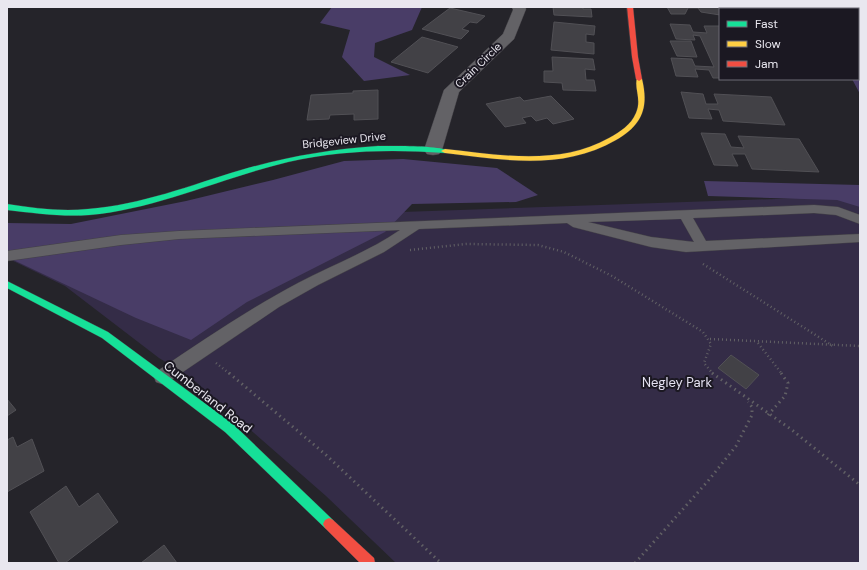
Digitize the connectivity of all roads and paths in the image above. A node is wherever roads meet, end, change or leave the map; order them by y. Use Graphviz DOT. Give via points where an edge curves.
graph roads {
  1 [pos="518,7"];
  2 [pos="630,7"];
  3 [pos="433,150"];
  4 [pos="7,207"];
  5 [pos="685,214"];
  6 [pos="551,219"];
  7 [pos="860,220"];
  8 [pos="416,225"];
  9 [pos="860,238"];
  10 [pos="700,247"];
  11 [pos="405,252"];
  12 [pos="7,256"];
  13 [pos="7,284"];
  14 [pos="710,339"];
  15 [pos="758,342"];
  16 [pos="833,346"];
  17 [pos="860,346"];
  18 [pos="200,350"];
  19 [pos="162,377"];
  20 [pos="745,399"];
  21 [pos="768,415"];
  22 [pos="860,485"];
  23 [pos="369,563"];
  24 [pos="441,563"];
  25 [pos="635,563"];
  1 -- 3 [label="street, Crain Circle" via="520,9 509,36 452,90"];
  2 -- 3 [label="street, Bridgeview Drive" via="642,107 630,128 615,140 587,152 550,158"];
  3 -- 4 [label="street, Bridgeview Drive" via="390,147 298,157 159,198 98,211 42,214"];
  5 -- 6 [label="lane"];
  5 -- 7 [label="lane" via="826,210 849,214"];
  5 -- 10 [label="lane"];
  6 -- 8 [label="lane"];
  6 -- 10 [label="lane" via="651,242"];
  8 -- 12 [label="lane" via="179,235 121,240"];
  8 -- 18 [label="lane" via="396,240 282,298"];
  9 -- 10 [label="lane"];
  10 -- 16 [label="path" via="700,262"];
  11 -- 14 [label="path" via="466,244 538,245 564,252 612,276 703,332"];
  13 -- 19 [label="street, Cumberland Road" via="105,335"];
  14 -- 15 [label="path"];
  14 -- 20 [label="path" via="712,346 705,367"];
  15 -- 16 [label="path"];
  15 -- 21 [label="path" via="789,388"];
  16 -- 17 [label="path"];
  18 -- 19 [label="lane"];
  18 -- 24 [label="path" via="325,454"];
  19 -- 23 [label="street, Cumberland Road" via="229,428"];
  20 -- 21 [label="path"];
  20 -- 25 [label="path" via="752,407 752,415 736,446"];
  21 -- 22 [label="path" via="792,430"];
}
